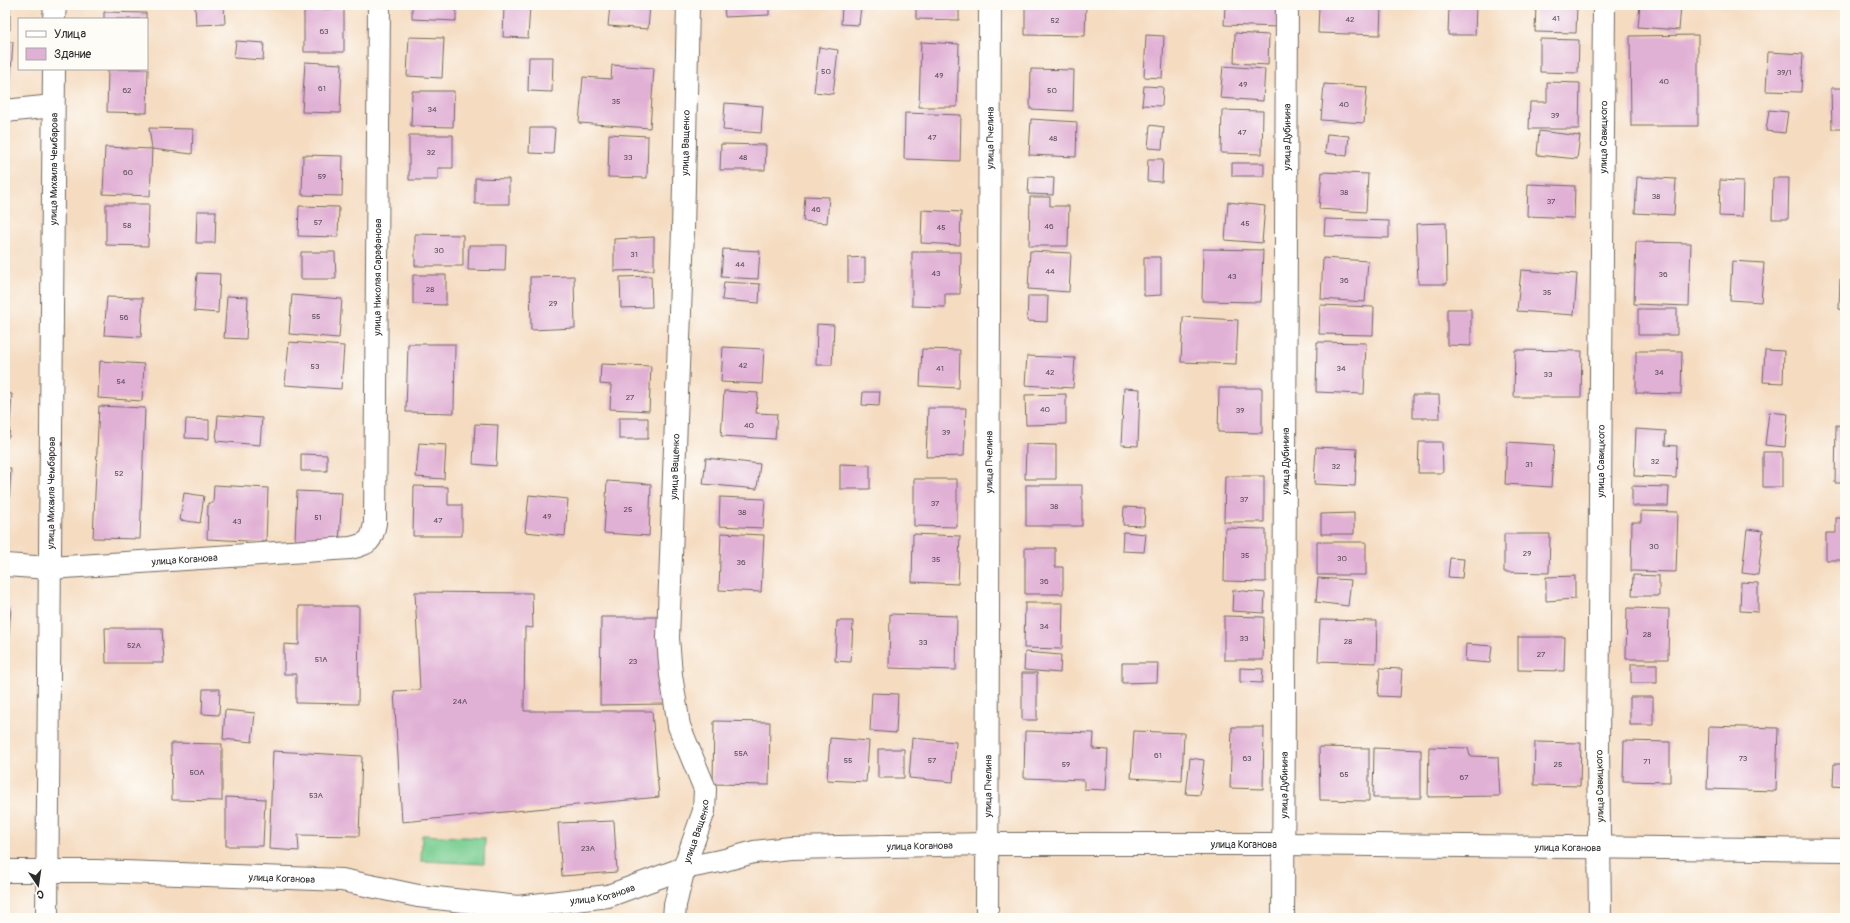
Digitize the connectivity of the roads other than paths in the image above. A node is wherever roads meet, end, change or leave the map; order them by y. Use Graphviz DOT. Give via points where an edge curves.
graph roads {
  1 [pos="55,5"];
  2 [pos="378,5"];
  3 [pos="688,5"];
  4 [pos="990,5"];
  5 [pos="1288,5"];
  6 [pos="1604,5"];
  7 [pos="54,18"];
  8 [pos="54,70"];
  9 [pos="53,106"];
  10 [pos="5,111"];
  11 [pos="364,545"];
  12 [pos="5,565"];
  13 [pos="50,568"];
  14 [pos="987,844"];
  15 [pos="1284,844"];
  16 [pos="1600,846"];
  17 [pos="1845,850"];
  18 [pos="684,868"];
  19 [pos="5,872"];
  20 [pos="47,872"];
  21 [pos="47,918"];
  22 [pos="674,918"];
  23 [pos="987,918"];
  24 [pos="1284,918"];
  25 [pos="1600,918"];
  1 -- 7 [label="street"];
  2 -- 11 [label="street, улица Николая Сарафанова" via="375,522 373,537"];
  3 -- 18 [label="street, улица Ващенко" via="683,238 668,638 679,726 705,789 704,811"];
  4 -- 14 [label="street, улица Пчелина"];
  5 -- 15 [label="street, улица Дубинина"];
  6 -- 16 [label="street, улица Савицкого" via="1598,746"];
  8 -- 9 [label="street, улица Михаила Чембарова"];
  9 -- 10 [label="street"];
  9 -- 13 [label="street, улица Михаила Чембарова"];
  11 -- 13 [label="street, улица Коганова"];
  12 -- 13 [label="street, улица Коганова"];
  13 -- 20 [label="street, улица Михаила Чембарова"];
  14 -- 15 [label="street, улица Коганова"];
  14 -- 18 [label="street, улица Коганова" via="790,848 754,852"];
  14 -- 23 [label="street, улица Пчелина"];
  15 -- 16 [label="street, улица Коганова"];
  15 -- 24 [label="street, улица Дубинина"];
  16 -- 17 [label="street, улица Коганова"];
  16 -- 25 [label="street, улица Савицкого"];
  18 -- 20 [label="street, улица Коганова" via="608,896 518,906 418,896 342,880 219,874"];
  18 -- 22 [label="street, улица Ващенко"];
  19 -- 20 [label="street, улица Коганова"];
  20 -- 21 [label="street, улица Михаила Чембарова"];
}
